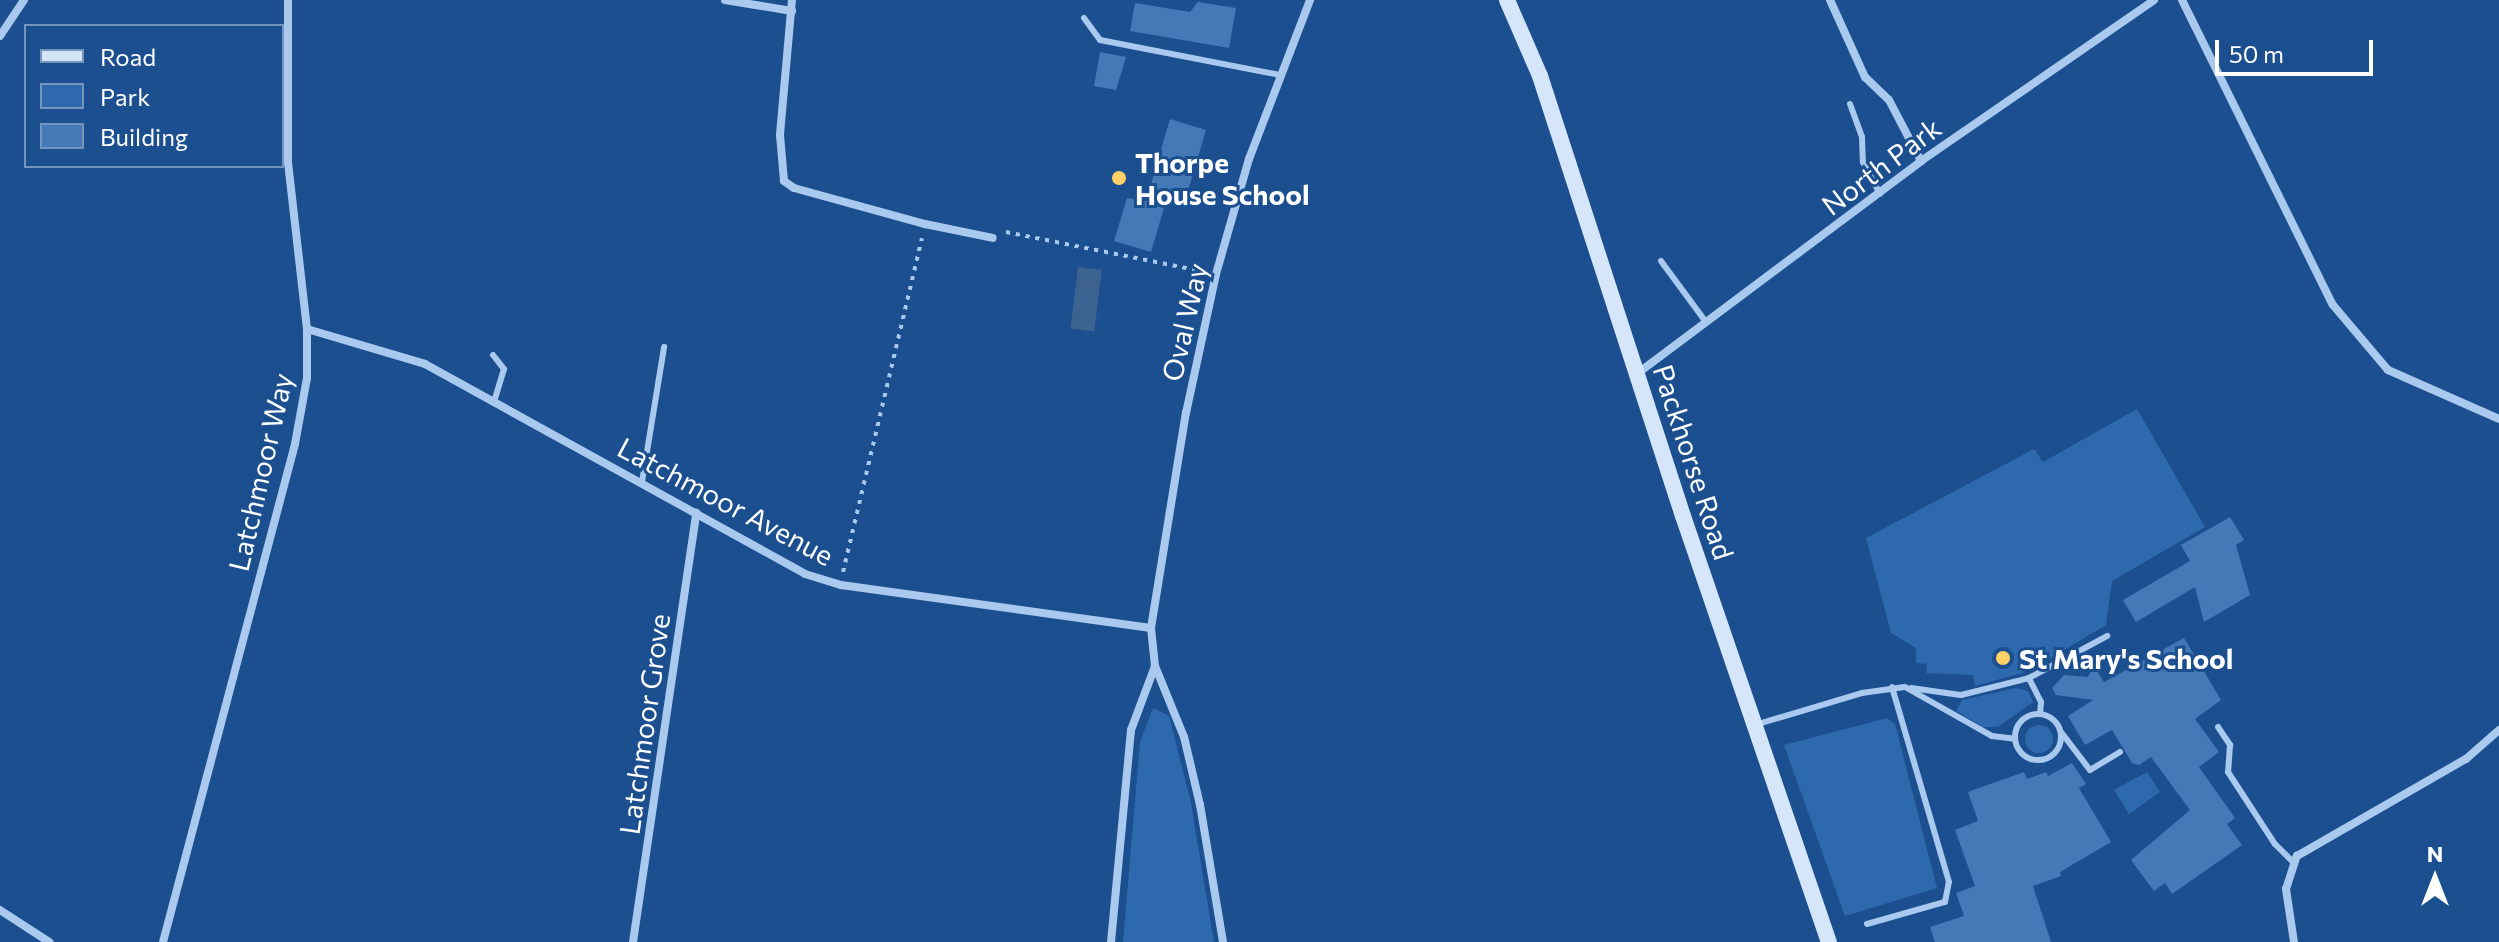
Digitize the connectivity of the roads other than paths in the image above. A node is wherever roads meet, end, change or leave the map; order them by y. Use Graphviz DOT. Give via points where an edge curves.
graph roads {
  1 [pos="24,0"];
  2 [pos="288,0"];
  3 [pos="725,0"];
  4 [pos="792,0"];
  5 [pos="1310,0"];
  6 [pos="1507,0"];
  7 [pos="1830,0"];
  8 [pos="2154,0"];
  9 [pos="2182,0"];
  10 [pos="792,11"];
  11 [pos="1084,18"];
  12 [pos="0,36"];
  13 [pos="1280,75"];
  14 [pos="1850,104"];
  15 [pos="1921,161"];
  16 [pos="1880,194"];
  17 [pos="993,238"];
  18 [pos="1661,261"];
  19 [pos="1706,322"];
  20 [pos="307,329"];
  21 [pos="664,347"];
  22 [pos="493,355"];
  23 [pos="1638,373"];
  24 [pos="494,401"];
  25 [pos="2499,419"];
  26 [pos="642,482"];
  27 [pos="696,513"];
  28 [pos="1151,628"];
  29 [pos="2107,636"];
  30 [pos="1155,666"];
  31 [pos="2029,678"];
  32 [pos="1892,687"];
  33 [pos="1905,687"];
  34 [pos="2040,714"];
  35 [pos="1755,725"];
  36 [pos="2218,727"];
  37 [pos="2499,730"];
  38 [pos="2061,732"];
  39 [pos="2015,739"];
  40 [pos="2120,752"];
  41 [pos="2293,862"];
  42 [pos="0,910"];
  43 [pos="1867,924"];
  44 [pos="49,942"];
  45 [pos="163,942"];
  46 [pos="633,942"];
  47 [pos="1111,942"];
  48 [pos="1223,942"];
  49 [pos="1829,942"];
  50 [pos="2294,942"];
  1 -- 12 [label="street"];
  2 -- 20 [label="street, Latchmoor Way" via="288,162"];
  3 -- 10 [label="street"];
  4 -- 10 [label="street"];
  5 -- 13 [label="street, Oval Way"];
  6 -- 23 [label="main road, Packhorse Road" via="1540,76"];
  7 -- 15 [label="street" via="1865,77 1889,100"];
  8 -- 15 [label="street, North Park"];
  9 -- 25 [label="street" via="2333,305 2388,370"];
  10 -- 17 [label="street" via="780,135 784,181 925,224"];
  11 -- 13 [label="lane" via="1100,40"];
  13 -- 28 [label="street, Oval Way" via="1216,274 1186,413"];
  14 -- 16 [label="lane" via="1862,137 1863,162"];
  15 -- 16 [label="street, North Park"];
  16 -- 19 [label="street, North Park"];
  18 -- 19 [label="lane"];
  19 -- 23 [label="street, North Park"];
  20 -- 24 [label="street, Latchmoor Avenue" via="425,364"];
  20 -- 45 [label="street, Latchmoor Way" via="307,378 295,444"];
  21 -- 26 [label="lane"];
  22 -- 24 [label="lane" via="504,369"];
  23 -- 35 [label="main road, Packhorse Road"];
  24 -- 26 [label="street, Latchmoor Avenue"];
  26 -- 27 [label="street, Latchmoor Avenue"];
  27 -- 28 [label="street, Latchmoor Avenue" via="805,574 841,585"];
  27 -- 46 [label="street, Latchmoor Grove"];
  28 -- 30 [label="street, Oval Way"];
  29 -- 31 [label="lane"];
  30 -- 47 [label="street, Oval Way" via="1131,730"];
  30 -- 48 [label="street, Oval Way" via="1184,737"];
  31 -- 33 [label="lane" via="1961,695"];
  31 -- 34 [label="lane" via="2041,702"];
  32 -- 33 [label="lane"];
  32 -- 35 [label="lane"];
  32 -- 43 [label="lane" via="1949,882 1945,902"];
  33 -- 39 [label="lane" via="1992,736"];
  34 -- 38 [label="lane" via="2053,719"];
  34 -- 39 [label="lane" via="2024,719"];
  35 -- 49 [label="main road, Packhorse Road"];
  36 -- 41 [label="lane" via="2230,745 2228,772 2275,844"];
  37 -- 41 [label="street" via="2466,759"];
  38 -- 39 [label="lane" via="2059,748 2041,761 2027,758"];
  38 -- 40 [label="lane" via="2090,770"];
  41 -- 50 [label="street" via="2286,889"];
  42 -- 44 [label="street"];
}
